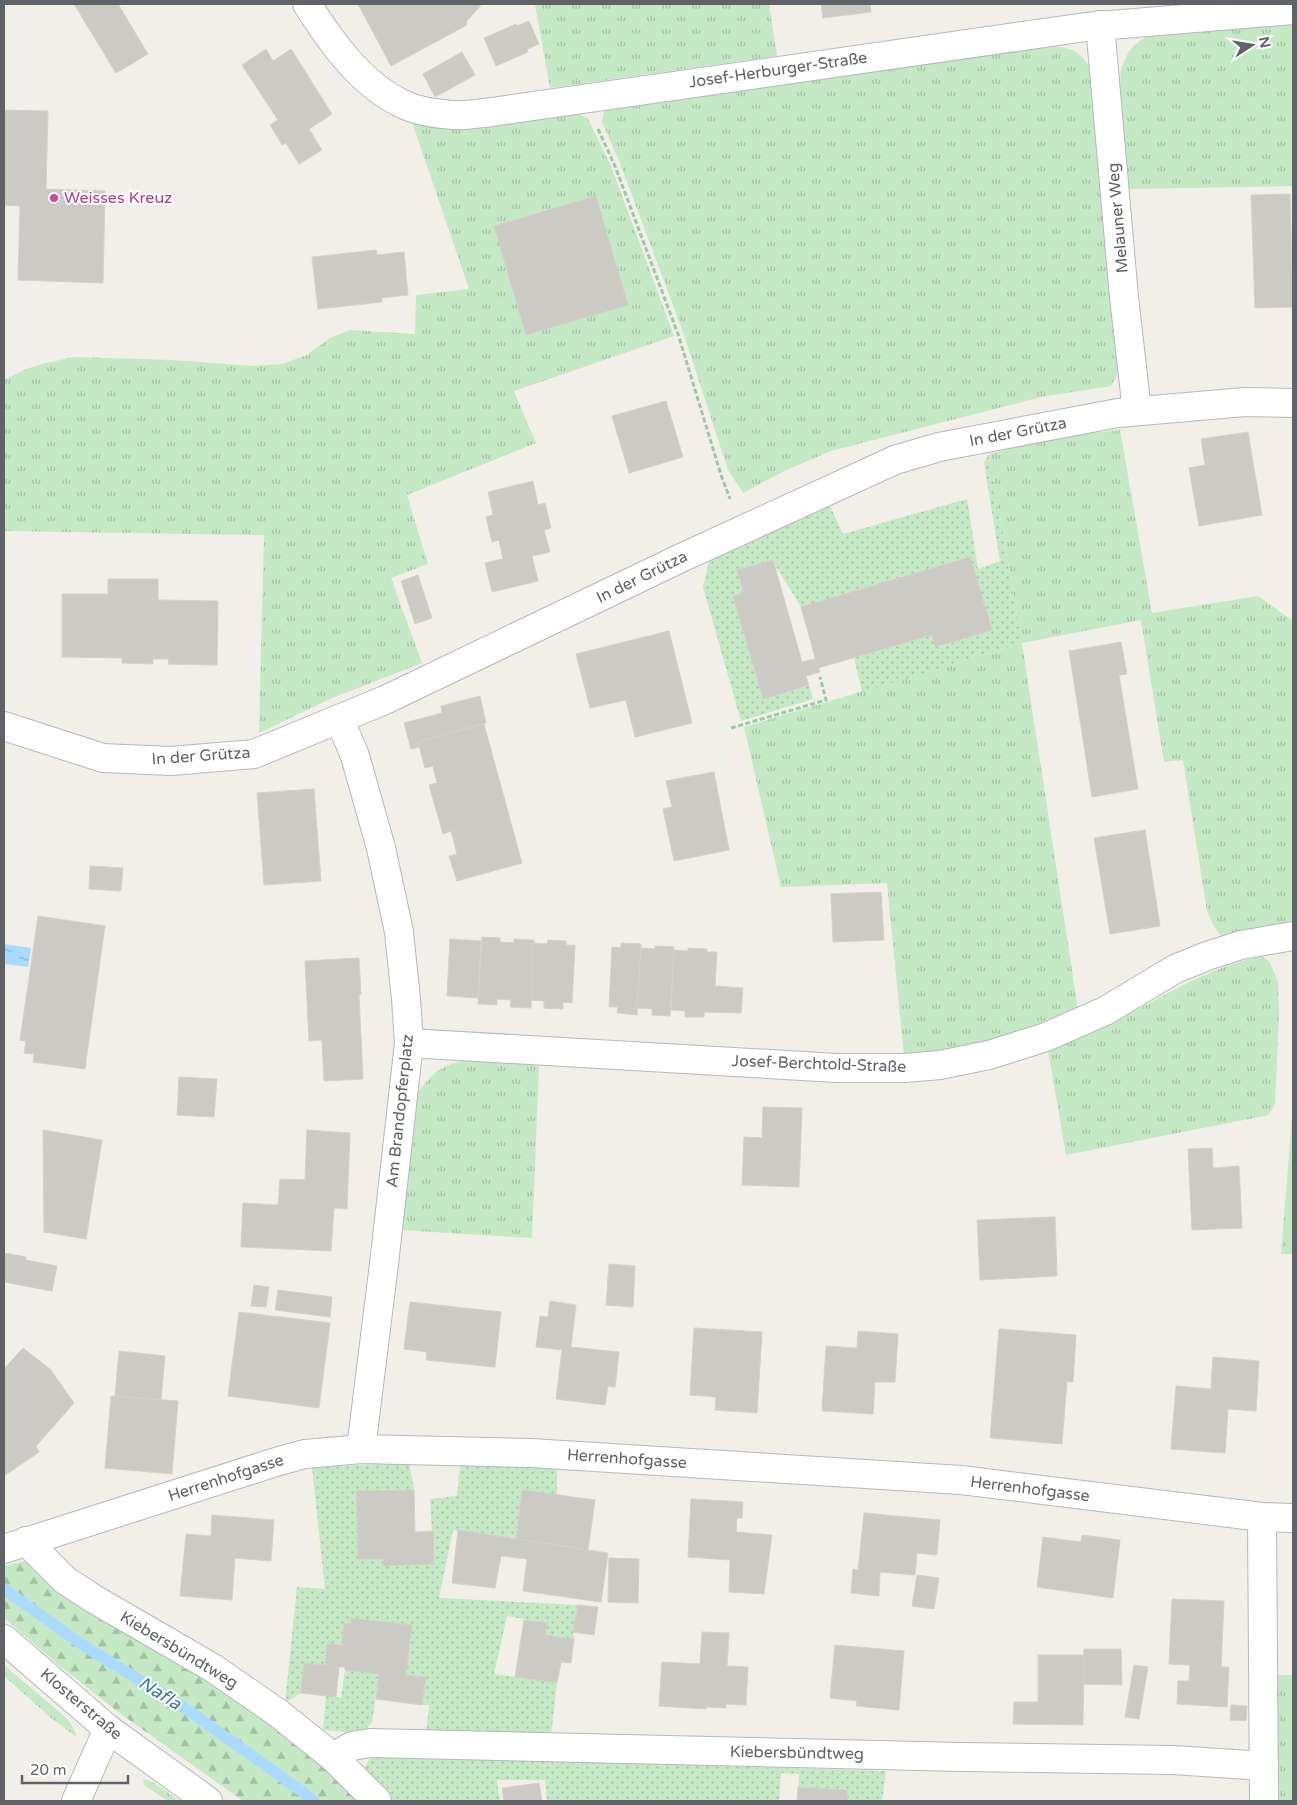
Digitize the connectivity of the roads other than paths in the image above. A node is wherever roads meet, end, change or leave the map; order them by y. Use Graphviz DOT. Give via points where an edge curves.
graph roads {
  1 [pos="307,4"];
  2 [pos="1293,10"];
  3 [pos="1100,26"];
  4 [pos="1293,403"];
  5 [pos="1137,411"];
  6 [pos="340,720"];
  7 [pos="4,726"];
  8 [pos="1293,936"];
  9 [pos="409,1043"];
  10 [pos="361,1448"];
  11 [pos="1262,1517"];
  12 [pos="1293,1518"];
  13 [pos="15,1545"];
  14 [pos="4,1639"];
  15 [pos="108,1729"];
  16 [pos="333,1757"];
  17 [pos="1264,1766"];
  18 [pos="76,1801"];
  19 [pos="208,1801"];
  20 [pos="377,1801"];
  21 [pos="1264,1801"];
  1 -- 3 [label="street, Josef-Herburger-Straße" via="351,63 379,90 406,105 456,115"];
  2 -- 3 [label="street, Josef-Herburger-Straße"];
  3 -- 5 [label="street, Melauner Weg"];
  4 -- 5 [label="street, In der Grütza" via="1245,402"];
  5 -- 6 [label="street, In der Grütza" via="939,447 895,460"];
  6 -- 7 [label="street, In der Grütza" via="254,754 171,761 103,758"];
  6 -- 9 [label="street, Am Brandopferplatz" via="355,756 381,848 399,932"];
  8 -- 9 [label="street, Josef-Berchtold-Straße" via="1241,945 1207,956 1176,969 1105,1011 1046,1037 989,1055 940,1065 837,1068"];
  9 -- 10 [label="street, Am Brandopferplatz"];
  10 -- 11 [label="street, Herrenhofgasse" via="531,1453 961,1480"];
  10 -- 13 [label="street, Herrenhofgasse" via="296,1456"];
  11 -- 12 [label="street, Herrenhofgasse"];
  11 -- 17 [label="street"];
  13 -- 16 [label="street, Kiebersbündtweg" via="94,1599 213,1668 278,1713"];
  14 -- 15 [label="street, Klosterstraße"];
  15 -- 18 [label="street"];
  15 -- 19 [label="street, Klosterstraße"];
  16 -- 17 [label="street, Kiebersbündtweg" via="352,1746 370,1743 1164,1760"];
  16 -- 20 [label="street, Kiebersbündtweg"];
  17 -- 21 [label="street"];
}
